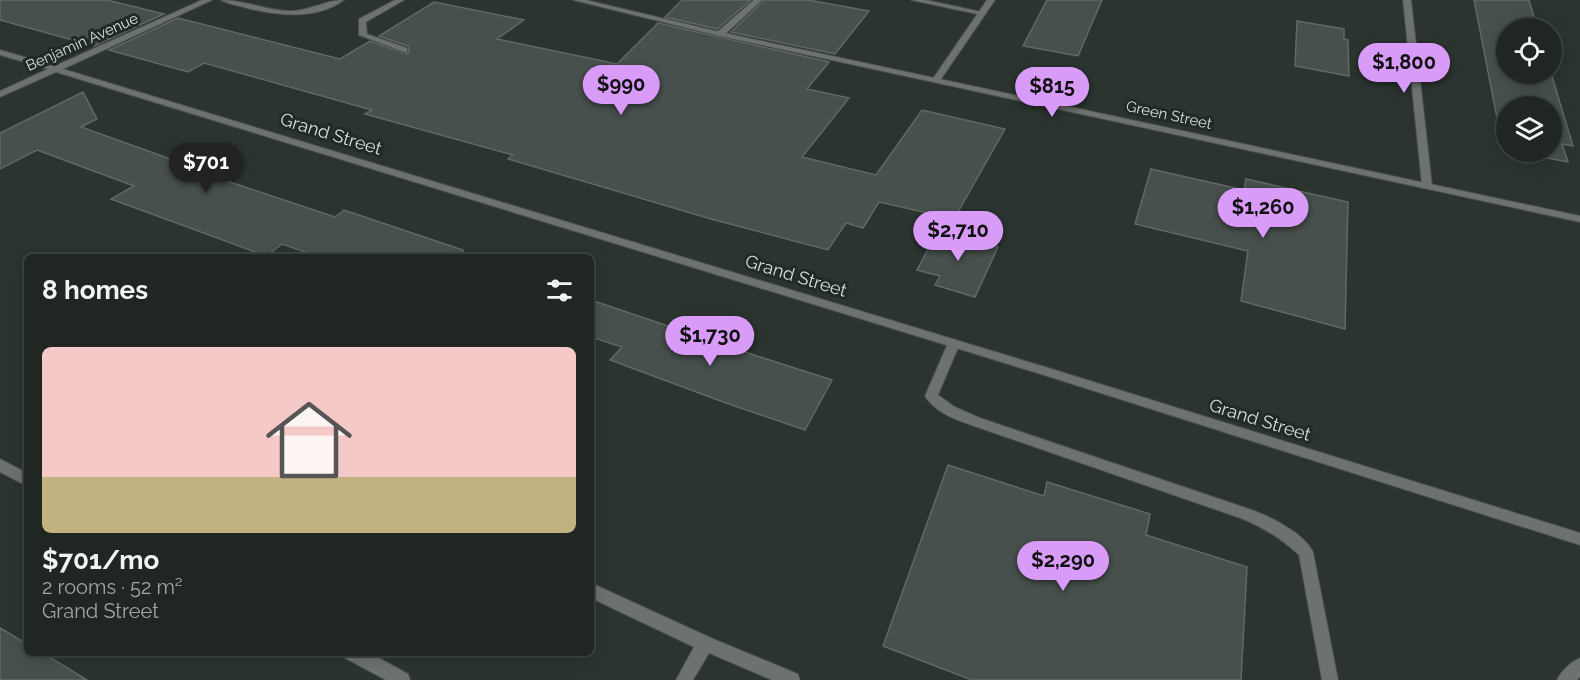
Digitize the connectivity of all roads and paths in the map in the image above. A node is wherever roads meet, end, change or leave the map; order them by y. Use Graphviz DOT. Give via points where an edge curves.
graph roads {
  1 [pos="208,0"];
  2 [pos="225,0"];
  3 [pos="340,0"];
  4 [pos="400,0"];
  5 [pos="577,0"];
  6 [pos="758,0"];
  7 [pos="915,0"];
  8 [pos="991,0"];
  9 [pos="1407,0"];
  10 [pos="596,2"];
  11 [pos="982,13"];
  12 [pos="720,34"];
  13 [pos="404,50"];
  14 [pos="0,52"];
  15 [pos="56,69"];
  16 [pos="936,80"];
  17 [pos="0,94"];
  18 [pos="1427,185"];
  19 [pos="1580,219"];
  20 [pos="954,343"];
  21 [pos="0,465"];
  22 [pos="24,478"];
  23 [pos="1580,539"];
  24 [pos="594,591"];
  25 [pos="705,644"];
  26 [pos="358,656"];
  27 [pos="1580,666"];
  28 [pos="402,680"];
  29 [pos="684,680"];
  30 [pos="792,680"];
  31 [pos="1330,680"];
  32 [pos="1565,680"];
  1 -- 15 [label="street, Benjamin Avenue"];
  2 -- 3 [label="street" via="296,15"];
  4 -- 13 [label="street" via="362,21 363,35"];
  5 -- 10 [label="street, Green Street"];
  6 -- 12 [label="street"];
  7 -- 11 [label="street"];
  8 -- 11 [label="street"];
  9 -- 18 [label="street"];
  10 -- 12 [label="street, Green Street"];
  11 -- 16 [label="street"];
  12 -- 16 [label="street, Green Street"];
  14 -- 15 [label="street, Grand Street"];
  15 -- 17 [label="street, Benjamin Avenue"];
  15 -- 20 [label="street, Grand Street"];
  16 -- 18 [label="street, Green Street"];
  18 -- 19 [label="street, Green Street"];
  20 -- 23 [label="street, Grand Street"];
  20 -- 31 [label="street" via="931,396 942,406 1247,514 1293,539 1306,552"];
  21 -- 22 [label="street"];
  24 -- 25 [label="street"];
  25 -- 29 [label="street"];
  25 -- 30 [label="street"];
  26 -- 28 [label="street"];
  27 -- 32 [label="street"];
}
